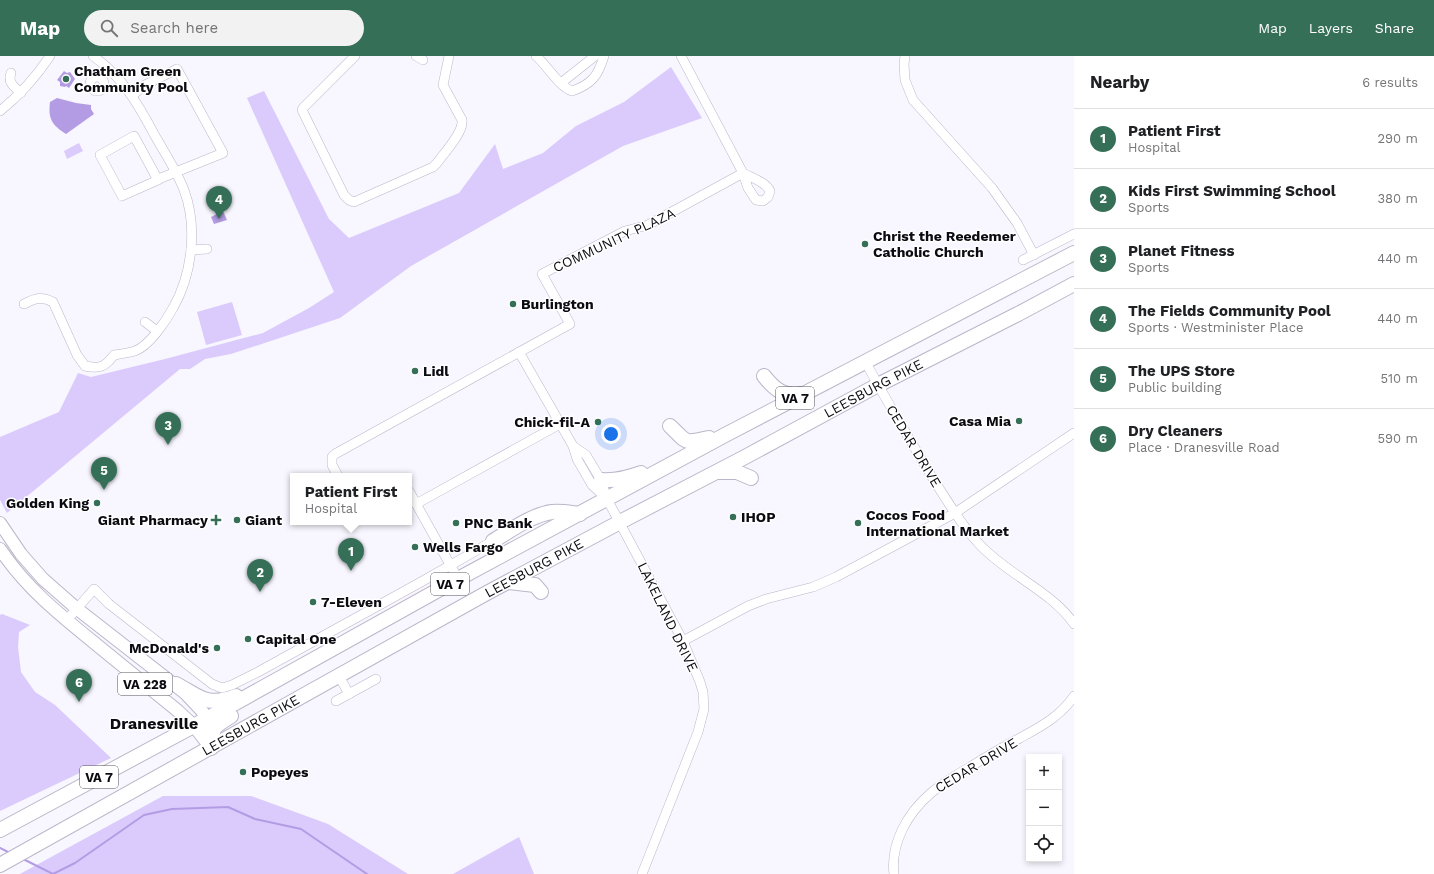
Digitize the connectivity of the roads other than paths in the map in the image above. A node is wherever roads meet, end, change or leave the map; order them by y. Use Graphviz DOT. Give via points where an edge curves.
graph roads {
  1 [pos="50,56"];
  2 [pos="93,56"];
  3 [pos="355,56"];
  4 [pos="449,56"];
  5 [pos="536,56"];
  6 [pos="595,56"];
  7 [pos="604,56"];
  8 [pos="681,56"];
  9 [pos="905,56"];
  10 [pos="110,70"];
  11 [pos="11,73"];
  12 [pos="103,79"];
  13 [pos="561,83"];
  14 [pos="21,93"];
  15 [pos="133,95"];
  16 [pos="0,111"];
  17 [pos="176,173"];
  18 [pos="158,180"];
  19 [pos="1074,234"];
  20 [pos="207,249"];
  21 [pos="191,250"];
  22 [pos="1074,252"];
  23 [pos="1034,255"];
  24 [pos="1023,260"];
  25 [pos="1074,284"];
  26 [pos="24,304"];
  27 [pos="144,322"];
  28 [pos="157,331"];
  29 [pos="519,352"];
  30 [pos="865,361"];
  31 [pos="878,385"];
  32 [pos="804,393"];
  33 [pos="759,417"];
  34 [pos="560,424"];
  35 [pos="670,426"];
  36 [pos="1074,433"];
  37 [pos="725,435"];
  38 [pos="573,446"];
  39 [pos="745,458"];
  40 [pos="669,465"];
  41 [pos="717,472"];
  42 [pos="336,473"];
  43 [pos="602,480"];
  44 [pos="412,497"];
  45 [pos="607,499"];
  46 [pos="416,504"];
  47 [pos="955,513"];
  48 [pos="580,514"];
  49 [pos="620,522"];
  50 [pos="0,523"];
  51 [pos="492,541"];
  52 [pos="0,548"];
  53 [pos="450,565"];
  54 [pos="458,579"];
  55 [pos="509,582"];
  56 [pos="542,592"];
  57 [pos="76,608"];
  58 [pos="394,615"];
  59 [pos="66,621"];
  60 [pos="1074,624"];
  61 [pos="683,641"];
  62 [pos="285,657"];
  63 [pos="293,671"];
  64 [pos="339,676"];
  65 [pos="376,679"];
  66 [pos="276,680"];
  67 [pos="176,684"];
  68 [pos="349,694"];
  69 [pos="1074,696"];
  70 [pos="336,701"];
  71 [pos="207,719"];
  72 [pos="194,726"];
  73 [pos="211,748"];
  74 [pos="2,828"];
  75 [pos="1,865"];
  76 [pos="642,874"];
  77 [pos="894,874"];
  1 -- 14 [label="street"];
  2 -- 10 [label="street"];
  3 -- 4 [label="street" via="302,110 344,195 354,202 433,167 460,131 462,120 443,85"];
  5 -- 13 [label="street"];
  6 -- 13 [label="street"];
  7 -- 13 [label="street" via="592,81 572,91"];
  8 -- 29 [label="street, COMMUNITY PLAZA" via="743,173 648,225 620,233 542,274 570,324"];
  9 -- 23 [label="street" via="905,80 913,100 992,188 1017,223"];
  10 -- 12 [label="street"];
  10 -- 15 [label="street"];
  11 -- 14 [label="street" via="10,81"];
  14 -- 16 [label="street"];
  15 -- 17 [label="street"];
  15 -- 17 [label="street" via="177,69 223,153"];
  17 -- 18 [label="street"];
  17 -- 21 [label="street" via="188,202"];
  18 -- 18 [label="street" via="122,196 100,155 134,136"];
  19 -- 23 [label="street"];
  20 -- 21 [label="street"];
  21 -- 28 [label="street" via="178,300"];
  22 -- 30 [label="highway, LEESBURG PIKE / VA 7"];
  23 -- 24 [label="street"];
  25 -- 31 [label="highway, LEESBURG PIKE / VA 7"];
  26 -- 28 [label="street" via="39,298 53,302 77,356 85,366 96,368 107,364 114,355 136,351"];
  27 -- 28 [label="street"];
  29 -- 34 [label="street"];
  29 -- 42 [label="street, COMMUNITY PLAZA" via="335,454 332,465"];
  30 -- 31 [label="street, CEDAR DRIVE"];
  30 -- 32 [label="highway, LEESBURG PIKE / VA 7"];
  31 -- 39 [label="highway, LEESBURG PIKE / VA 7"];
  31 -- 47 [label="street, CEDAR DRIVE"];
  32 -- 33 [label="highway, LEESBURG PIKE / VA 7"];
  32 -- 33 [label="highway" via="783,394 764,376 768,402"];
  33 -- 37 [label="highway, LEESBURG PIKE / VA 7"];
  34 -- 38 [label="street"];
  34 -- 46 [label="street"];
  35 -- 37 [label="highway" via="680,438 688,442"];
  36 -- 47 [label="street"];
  37 -- 40 [label="highway, LEESBURG PIKE / VA 7"];
  38 -- 43 [label="street" via="586,455"];
  38 -- 45 [label="street" via="577,459 592,485"];
  39 -- 41 [label="highway, LEESBURG PIKE / VA 7"];
  39 -- 41 [label="highway" via="751,478 737,472"];
  40 -- 43 [label="highway" via="627,478"];
  40 -- 45 [label="highway, LEESBURG PIKE / VA 7"];
  41 -- 49 [label="highway, LEESBURG PIKE / VA 7"];
  43 -- 45 [label="street"];
  44 -- 46 [label="street"];
  45 -- 48 [label="highway, LEESBURG PIKE / VA 7"];
  45 -- 49 [label="street, LAKELAND DRIVE"];
  46 -- 53 [label="street"];
  47 -- 60 [label="street, CEDAR DRIVE" via="975,540 992,557 1052,600"];
  47 -- 61 [label="street" via="836,577 748,606"];
  48 -- 51 [label="highway" via="544,514"];
  48 -- 54 [label="highway, LEESBURG PIKE / VA 7"];
  49 -- 55 [label="highway, LEESBURG PIKE / VA 7"];
  49 -- 61 [label="street, LAKELAND DRIVE"];
  50 -- 57 [label="main road, VA 228" via="35,571"];
  51 -- 53 [label="street"];
  52 -- 59 [label="main road, VA 228" via="16,571"];
  53 -- 54 [label="street"];
  53 -- 62 [label="street"];
  54 -- 58 [label="highway, LEESBURG PIKE / VA 7"];
  55 -- 56 [label="highway" via="535,585"];
  55 -- 64 [label="highway, LEESBURG PIKE / VA 7"];
  57 -- 59 [label="street"];
  57 -- 62 [label="street" via="94,589 109,604 212,684 222,688"];
  57 -- 67 [label="main road, VA 228"];
  58 -- 63 [label="highway, LEESBURG PIKE / VA 7"];
  58 -- 73 [label="highway" via="354,645 216,725"];
  59 -- 72 [label="main road, VA 228"];
  61 -- 76 [label="street, LAKELAND DRIVE" via="702,687 704,709 695,740"];
  62 -- 63 [label="street"];
  63 -- 66 [label="highway, LEESBURG PIKE / VA 7"];
  64 -- 68 [label="street"];
  64 -- 73 [label="highway, LEESBURG PIKE / VA 7"];
  65 -- 68 [label="street"];
  66 -- 67 [label="highway" via="215,702 204,700"];
  66 -- 71 [label="highway, LEESBURG PIKE / VA 7"];
  67 -- 71 [label="main road, VA 228" via="197,704"];
  68 -- 70 [label="street"];
  69 -- 77 [label="street, CEDAR DRIVE" via="1053,718 947,780 924,798 910,815 900,834 894,857"];
  71 -- 72 [label="highway, LEESBURG PIKE / VA 7"];
  71 -- 73 [label="main road, VA 228"];
  72 -- 73 [label="main road, VA 228"];
  72 -- 74 [label="highway, LEESBURG PIKE / VA 7"];
  73 -- 75 [label="highway, LEESBURG PIKE / VA 7"];
}
